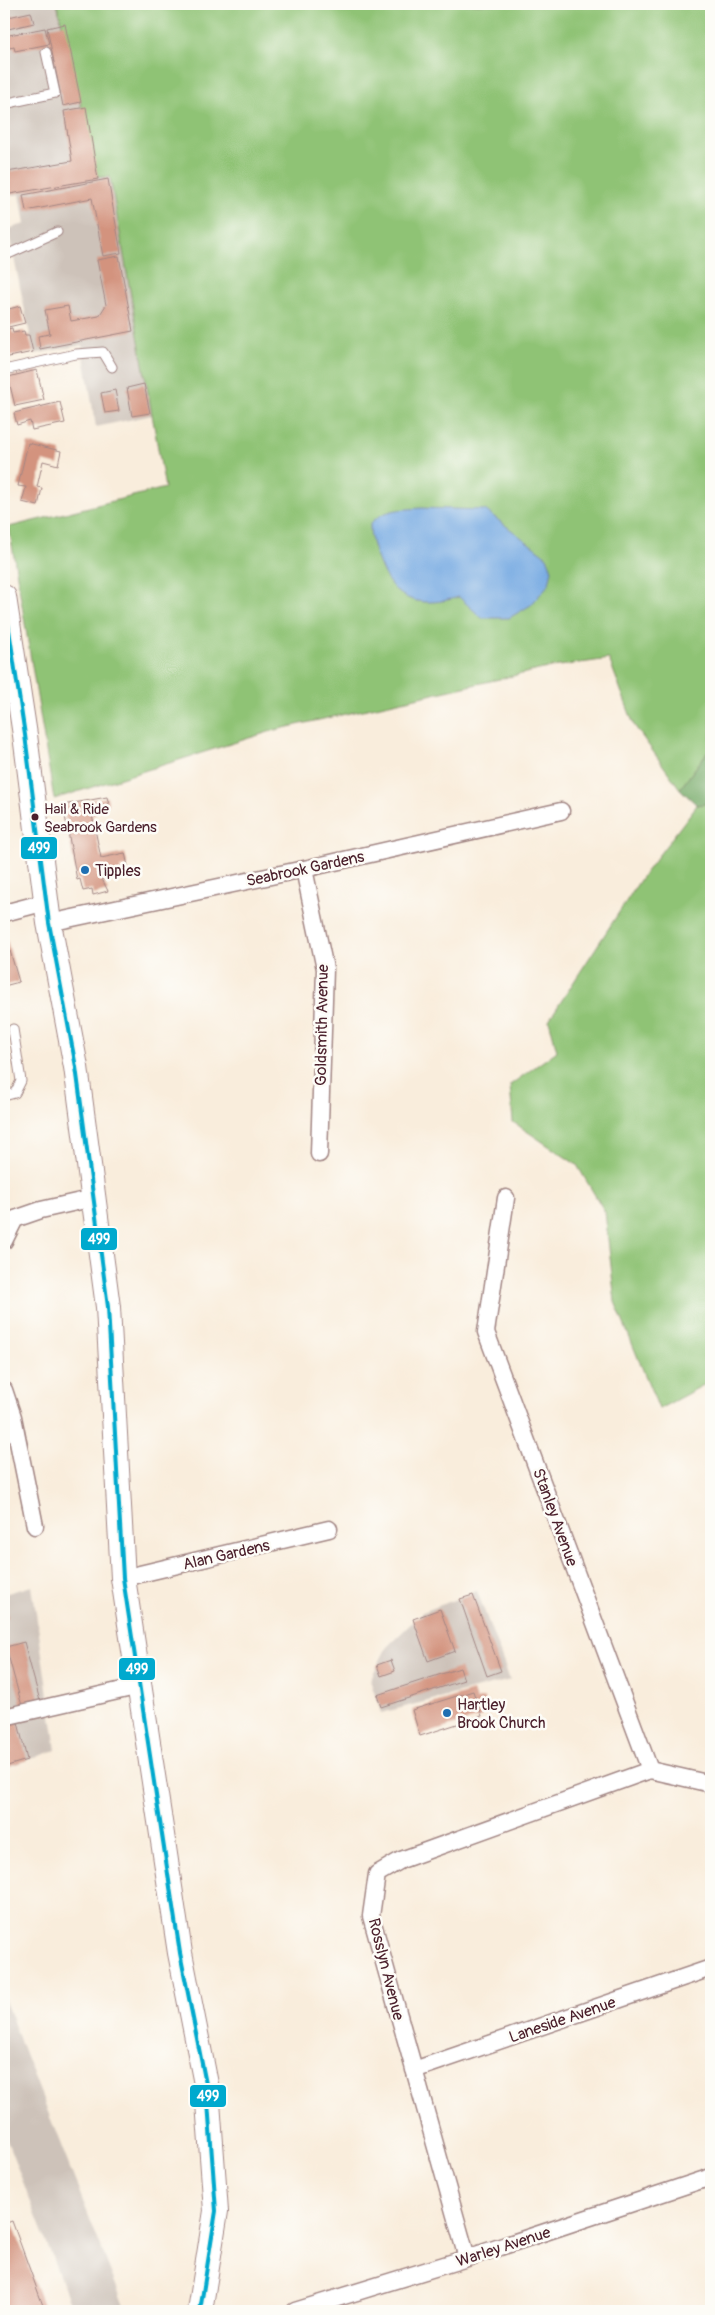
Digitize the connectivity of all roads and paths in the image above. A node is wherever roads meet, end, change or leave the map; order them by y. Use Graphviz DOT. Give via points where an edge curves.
graph roads {
  1 [pos="46,52"];
  2 [pos="4,104"];
  3 [pos="57,232"];
  4 [pos="4,256"];
  5 [pos="112,368"];
  6 [pos="4,370"];
  7 [pos="4,597"];
  8 [pos="561,811"];
  9 [pos="304,869"];
  10 [pos="48,912"];
  11 [pos="4,913"];
  12 [pos="13,1029"];
  13 [pos="4,1096"];
  14 [pos="319,1154"];
  15 [pos="94,1198"];
  16 [pos="506,1198"];
  17 [pos="4,1238"];
  18 [pos="4,1390"];
  19 [pos="11,1445"];
  20 [pos="35,1526"];
  21 [pos="329,1529"];
  22 [pos="123,1578"];
  23 [pos="140,1686"];
  24 [pos="4,1717"];
  25 [pos="650,1770"];
  26 [pos="711,1784"];
  27 [pos="711,1968"];
  28 [pos="414,2070"];
  29 [pos="711,2177"];
  30 [pos="467,2258"];
  31 [pos="200,2311"];
  32 [pos="295,2311"];
  1 -- 2 [label="lane" via="55,93"];
  3 -- 4 [label="lane"];
  5 -- 6 [label="lane" via="103,352 76,354"];
  7 -- 10 [label="street"];
  8 -- 9 [label="street, Seabrook Gardens"];
  9 -- 10 [label="street, Seabrook Gardens"];
  9 -- 14 [label="street, Goldsmith Avenue" via="325,969"];
  10 -- 11 [label="street, Seabrook Gardens"];
  10 -- 15 [label="street" via="76,1067"];
  12 -- 13 [label="lane" via="21,1081 14,1093"];
  15 -- 17 [label="street" via="15,1219"];
  15 -- 22 [label="street" via="108,1307"];
  16 -- 25 [label="street, Stanley Avenue" via="486,1332"];
  18 -- 19 [label="street" via="13,1417"];
  19 -- 20 [label="street"];
  21 -- 22 [label="street, Alan Gardens"];
  22 -- 23 [label="street"];
  23 -- 24 [label="street"];
  23 -- 31 [label="street" via="180,1953 206,2089 216,2211"];
  25 -- 26 [label="street"];
  25 -- 28 [label="street, Rosslyn Avenue" via="400,1860 376,1874 371,1916"];
  27 -- 28 [label="street, Laneside Avenue"];
  28 -- 30 [label="street, Rosslyn Avenue"];
  29 -- 30 [label="street, Warley Avenue"];
  30 -- 32 [label="street, Warley Avenue"];
}
